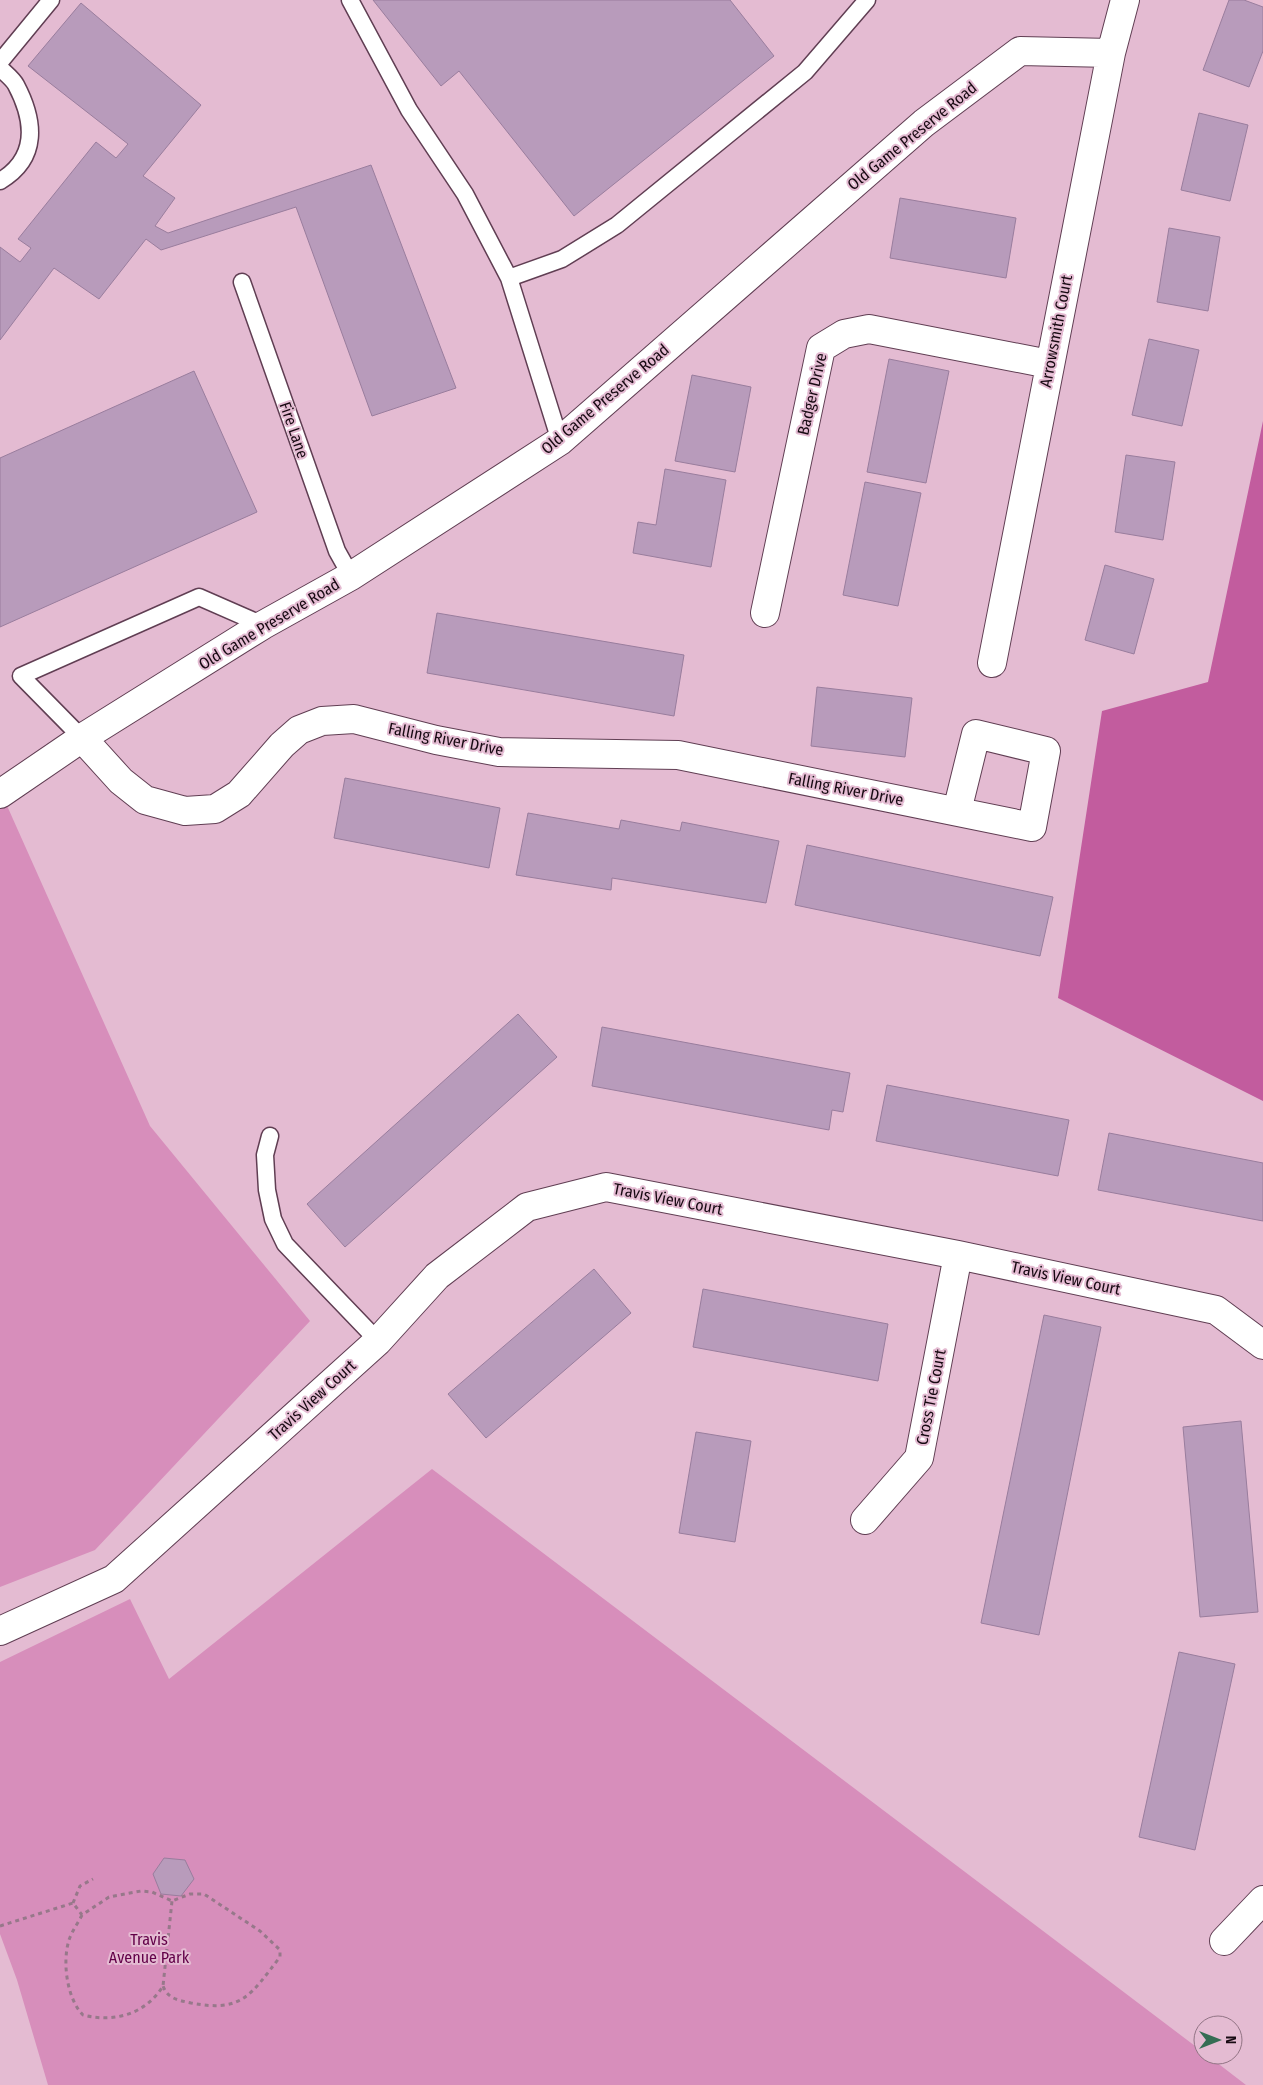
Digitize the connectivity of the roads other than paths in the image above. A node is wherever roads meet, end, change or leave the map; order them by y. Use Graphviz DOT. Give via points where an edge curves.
graph roads {
  1 [pos="51,0"];
  2 [pos="350,0"];
  3 [pos="867,0"];
  4 [pos="1125,0"];
  5 [pos="1111,53"];
  6 [pos="0,62"];
  7 [pos="0,68"];
  8 [pos="0,181"];
  9 [pos="509,278"];
  10 [pos="242,282"];
  11 [pos="1049,364"];
  12 [pos="560,441"];
  13 [pos="351,576"];
  14 [pos="765,612"];
  15 [pos="263,625"];
  16 [pos="992,664"];
  17 [pos="82,738"];
  18 [pos="0,794"];
  19 [pos="956,811"];
  20 [pos="270,1136"];
  21 [pos="958,1255"];
  22 [pos="378,1341"];
  23 [pos="1263,1344"];
  24 [pos="865,1520"];
  25 [pos="0,1631"];
  26 [pos="1263,1900"];
  27 [pos="1224,1941"];
  1 -- 6 [label="lane"];
  2 -- 9 [label="lane" via="409,110 465,194"];
  3 -- 9 [label="lane" via="805,72 617,225 562,259"];
  4 -- 5 [label="street, Arrowsmith Court"];
  5 -- 11 [label="street, Arrowsmith Court"];
  5 -- 12 [label="street, Old Game Preserve Road" via="1020,51 924,122"];
  7 -- 8 [label="lane" via="16,83 31,122 30,141 23,159 12,174"];
  9 -- 12 [label="lane"];
  10 -- 13 [label="lane, Fire Lane" via="337,551"];
  11 -- 14 [label="street, Badger Drive" via="869,329 844,334 821,348"];
  11 -- 16 [label="street, Arrowsmith Court"];
  12 -- 13 [label="street, Old Game Preserve Road"];
  13 -- 15 [label="street, Old Game Preserve Road"];
  15 -- 17 [label="street, Old Game Preserve Road"];
  15 -- 17 [label="lane" via="199,597 21,676"];
  17 -- 18 [label="street, Old Game Preserve Road"];
  17 -- 19 [label="street, Falling River Drive" via="121,781 146,800 185,810 215,809 239,794 299,730 322,721 354,719 499,752 678,755"];
  20 -- 22 [label="lane" via="265,1155 267,1190 273,1219 285,1244"];
  21 -- 22 [label="street, Travis View Court" via="606,1187 527,1207 437,1276"];
  21 -- 23 [label="street, Travis View Court" via="1216,1310"];
  21 -- 24 [label="street, Cross Tie Court" via="919,1458"];
  22 -- 25 [label="street, Travis View Court" via="114,1579"];
  26 -- 27 [label="street"];
}
